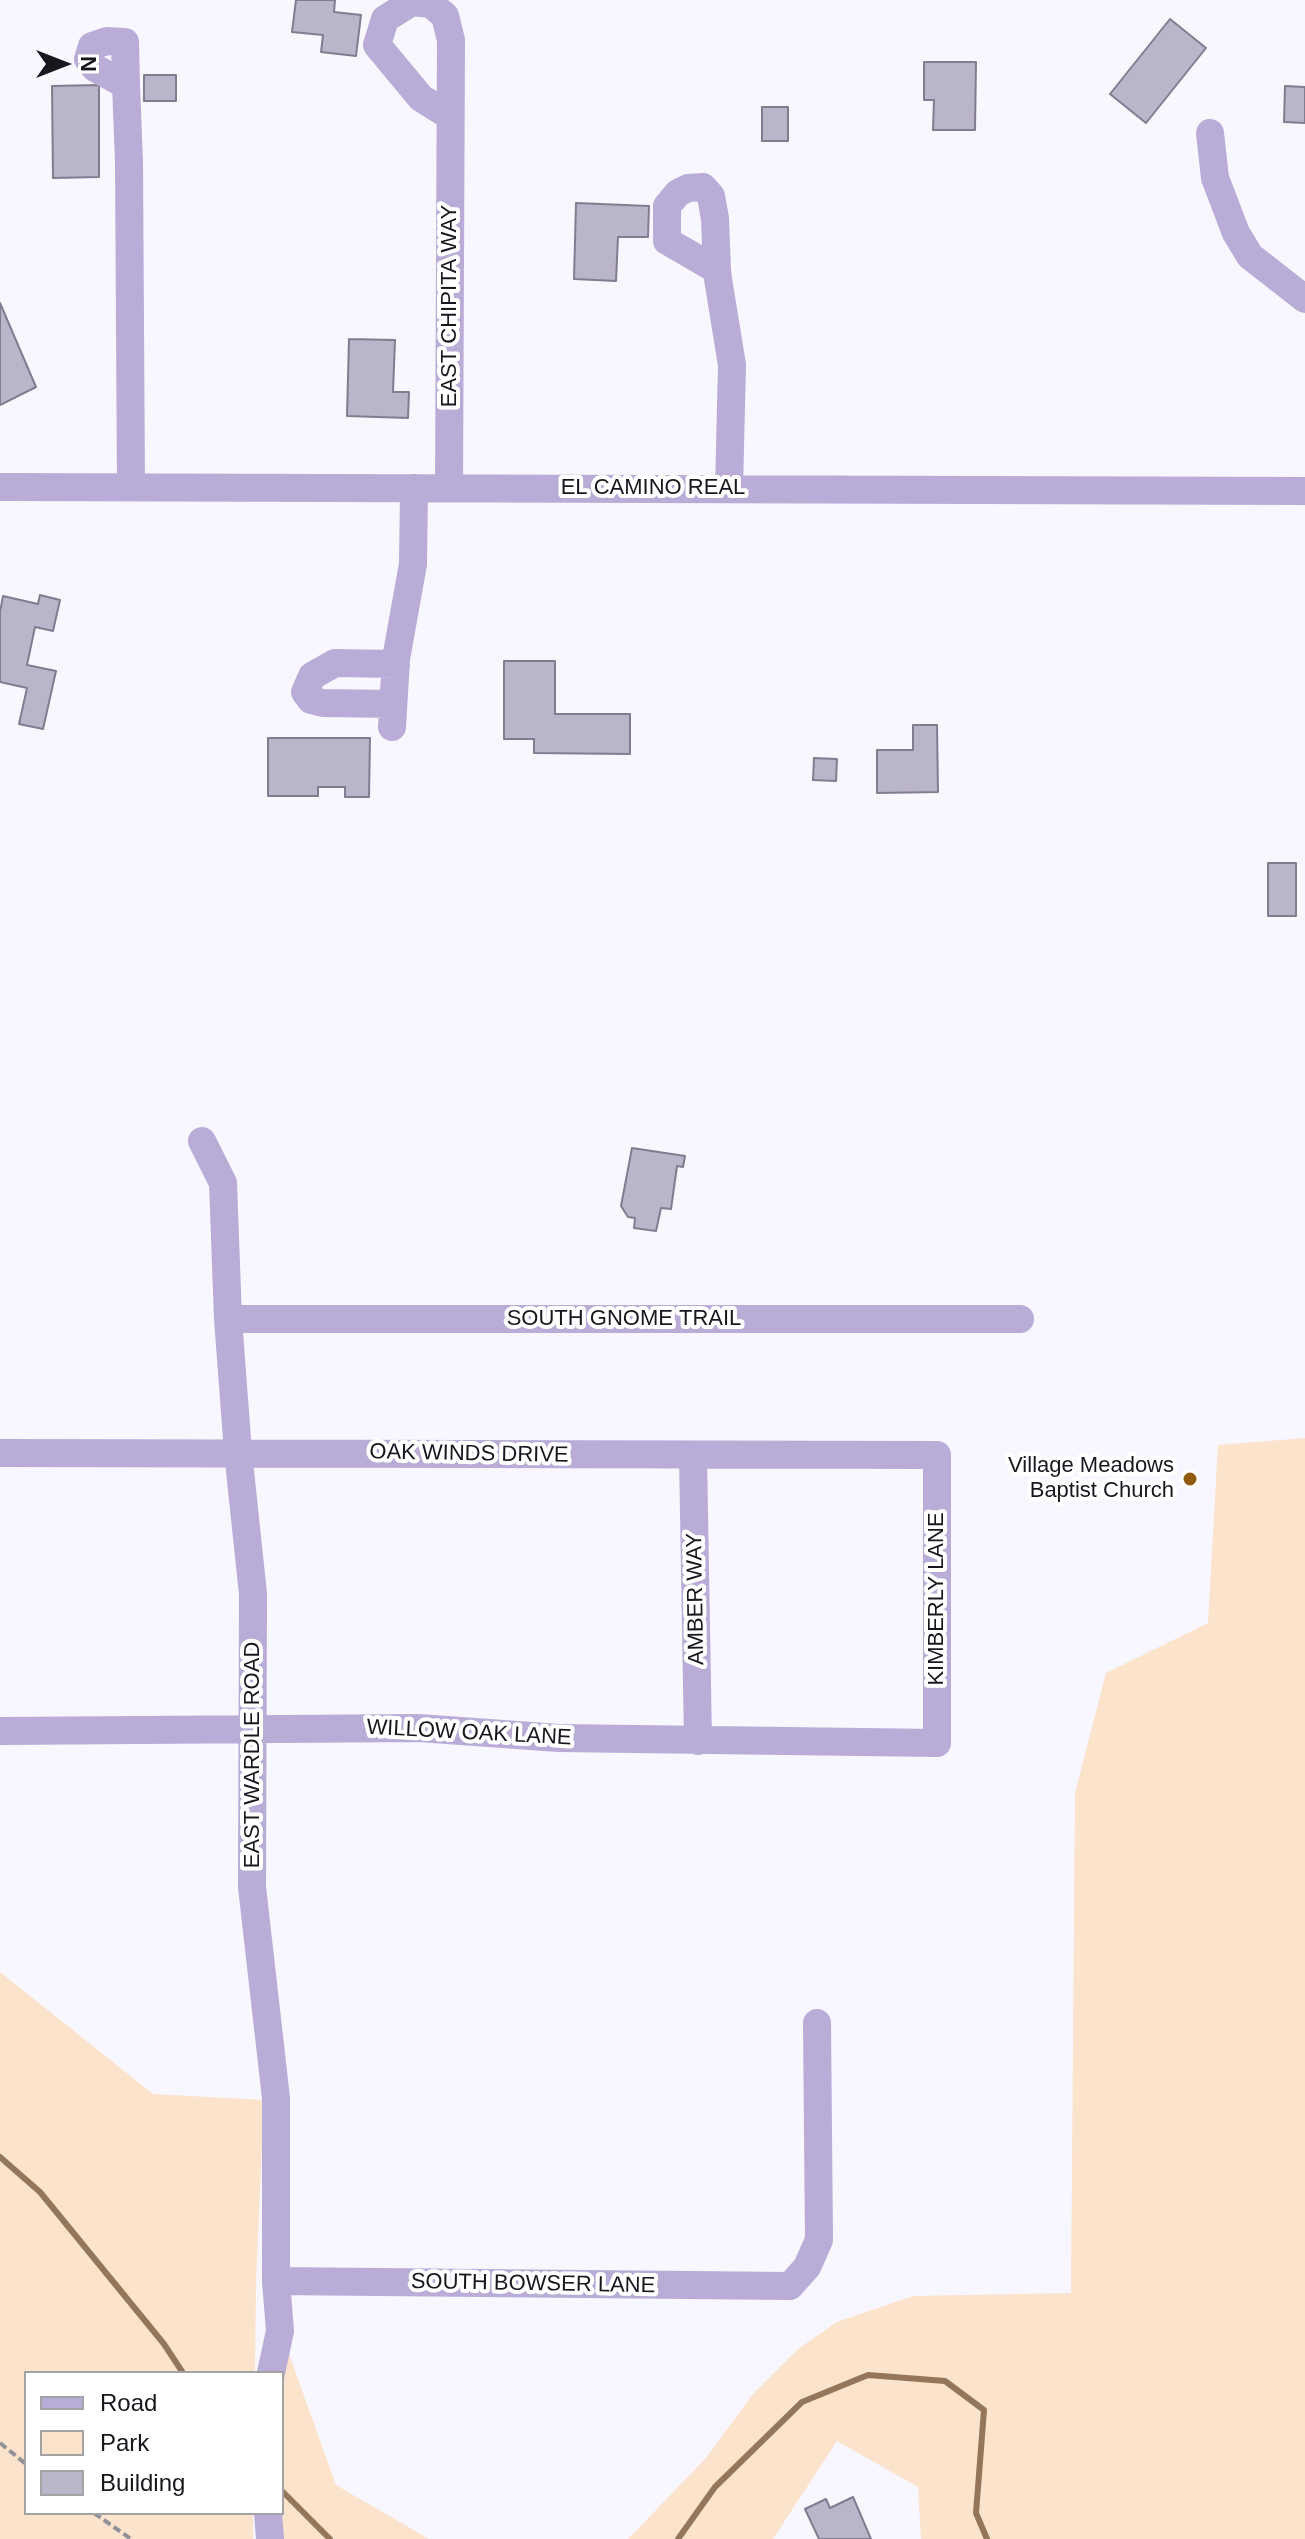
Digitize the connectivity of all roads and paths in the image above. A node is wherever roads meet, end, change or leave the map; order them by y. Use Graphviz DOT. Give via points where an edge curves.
graph roads {
  1 [pos="126,85"];
  2 [pos="450,120"];
  3 [pos="1210,133"];
  4 [pos="717,270"];
  5 [pos="1305,299"];
  6 [pos="0,487"];
  7 [pos="131,487"];
  8 [pos="414,488"];
  9 [pos="449,488"];
  10 [pos="729,489"];
  11 [pos="1305,491"];
  12 [pos="396,664"];
  13 [pos="202,1141"];
  14 [pos="228,1319"];
  15 [pos="1020,1319"];
  16 [pos="238,1452"];
  17 [pos="0,1453"];
  18 [pos="937,1455"];
  19 [pos="693,1456"];
  20 [pos="254,1729"];
  21 [pos="0,1731"];
  22 [pos="698,1741"];
  23 [pos="937,1743"];
  24 [pos="817,2023"];
  25 [pos="276,2281"];
  26 [pos="271,2371"];
  27 [pos="0,2443"];
  28 [pos="24,2462"];
  29 [pos="97,2515"];
  30 [pos="268,2515"];
  31 [pos="131,2539"];
  32 [pos="270,2539"];
  1 -- 7 [label="street"];
  2 -- 9 [label="street, EAST CHIPITA WAY"];
  3 -- 5 [label="street" via="1215,178 1236,233 1250,256"];
  4 -- 10 [label="street" via="732,365"];
  6 -- 7 [label="street, EL CAMINO REAL"];
  7 -- 8 [label="street, EL CAMINO REAL"];
  8 -- 9 [label="street, EL CAMINO REAL"];
  8 -- 12 [label="street" via="413,564"];
  9 -- 10 [label="street, EL CAMINO REAL"];
  10 -- 11 [label="street, EL CAMINO REAL"];
  12 -- 12 [label="street" via="335,663 312,676 305,692 311,700 393,715"];
  13 -- 14 [label="street, EAST WARDLE ROAD" via="223,1183"];
  14 -- 15 [label="street, SOUTH GNOME TRAIL"];
  14 -- 16 [label="street, EAST WARDLE ROAD"];
  16 -- 17 [label="street, OAK WINDS DRIVE"];
  16 -- 19 [label="street, OAK WINDS DRIVE"];
  16 -- 20 [label="street, EAST WARDLE ROAD" via="253,1594"];
  18 -- 19 [label="street, OAK WINDS DRIVE"];
  18 -- 23 [label="street, KIMBERLY LANE"];
  19 -- 22 [label="street, AMBER WAY"];
  20 -- 21 [label="street, WILLOW OAK LANE"];
  20 -- 22 [label="street, WILLOW OAK LANE" via="419,1728"];
  20 -- 25 [label="street, EAST WARDLE ROAD" via="252,1887 276,2098"];
  22 -- 23 [label="street, WILLOW OAK LANE"];
  24 -- 25 [label="street, SOUTH BOWSER LANE" via="819,2240 807,2267 790,2286"];
  25 -- 26 [label="street, EAST WARDLE ROAD" via="280,2331"];
  27 -- 28 [label="path"];
  29 -- 31 [label="path"];
  30 -- 32 [label="street"];
}
